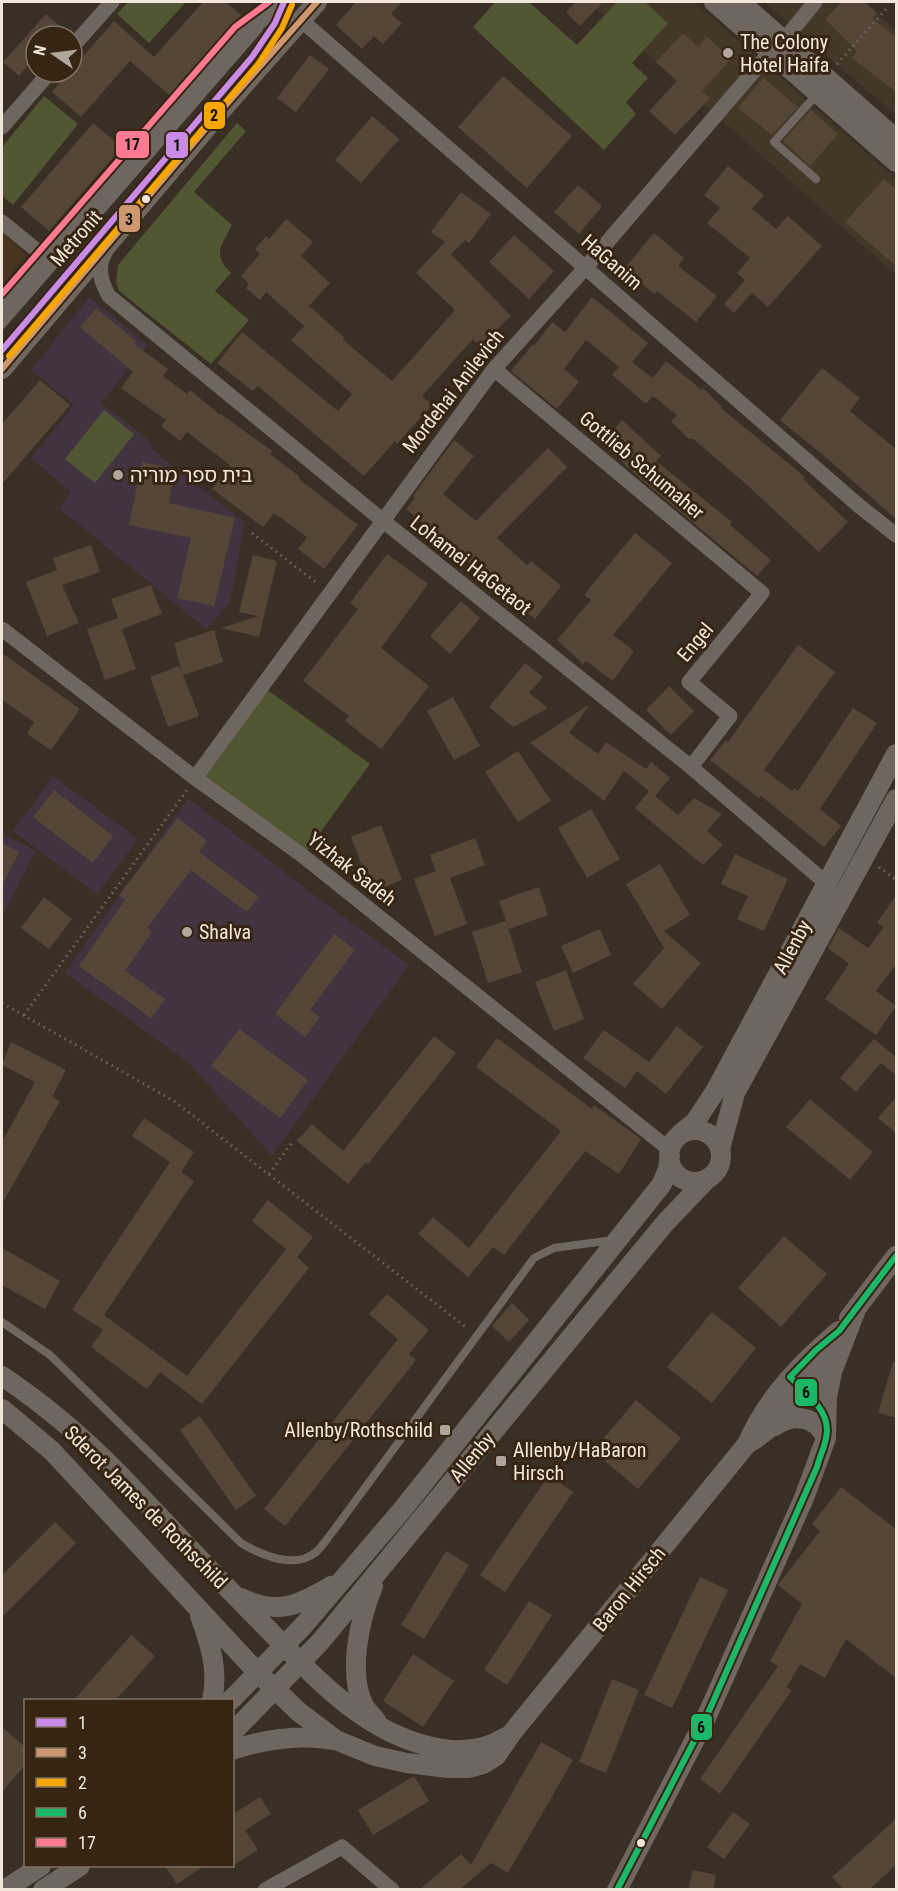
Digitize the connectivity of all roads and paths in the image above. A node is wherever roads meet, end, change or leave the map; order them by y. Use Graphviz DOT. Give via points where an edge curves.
graph roads {
  1 [pos="112,2"];
  2 [pos="283,2"];
  3 [pos="317,2"];
  4 [pos="714,2"];
  5 [pos="740,2"];
  6 [pos="815,2"];
  7 [pos="888,7"];
  8 [pos="301,20"];
  9 [pos="84,34"];
  10 [pos="777,46"];
  11 [pos="40,84"];
  12 [pos="822,85"];
  13 [pos="2,128"];
  14 [pos="897,139"];
  15 [pos="897,162"];
  16 [pos="816,179"];
  17 [pos="2,222"];
  18 [pos="116,236"];
  19 [pos="45,257"];
  20 [pos="586,267"];
  21 [pos="2,307"];
  22 [pos="2,325"];
  23 [pos="2,350"];
  24 [pos="2,369"];
  25 [pos="494,369"];
  26 [pos="382,520"];
  27 [pos="252,533"];
  28 [pos="897,535"];
  29 [pos="329,593"];
  30 [pos="762,593"];
  31 [pos="2,629"];
  32 [pos="897,754"];
  33 [pos="691,767"];
  34 [pos="195,778"];
  35 [pos="897,800"];
  36 [pos="865,857"];
  37 [pos="897,880"];
  38 [pos="826,883"];
  39 [pos="829,923"];
  40 [pos="2,1003"];
  41 [pos="24,1015"];
  42 [pos="293,1141"];
  43 [pos="674,1147"];
  44 [pos="720,1149"];
  45 [pos="269,1174"];
  46 [pos="708,1178"];
  47 [pos="622,1236"];
  48 [pos="897,1256"];
  49 [pos="857,1307"];
  50 [pos="2,1322"];
  51 [pos="476,1335"];
  52 [pos="2,1376"];
  53 [pos="797,1384"];
  54 [pos="2,1408"];
  55 [pos="775,1426"];
  56 [pos="826,1431"];
  57 [pos="747,1444"];
  58 [pos="354,1567"];
  59 [pos="380,1569"];
  60 [pos="232,1593"];
  61 [pos="198,1608"];
  62 [pos="285,1646"];
  63 [pos="301,1664"];
  64 [pos="258,1673"];
  65 [pos="275,1690"];
  66 [pos="213,1699"];
  67 [pos="233,1699"];
  68 [pos="381,1727"];
  69 [pos="234,1731"];
  70 [pos="511,1734"];
  71 [pos="336,1740"];
  72 [pos="234,1749"];
  73 [pos="39,1867"];
  74 [pos="78,1867"];
  75 [pos="390,1888"];
  76 [pos="4,1890"];
  77 [pos="43,1890"];
  78 [pos="265,1890"];
  79 [pos="617,1890"];
  1 -- 9 [label="street"];
  2 -- 19 [label="street" via="242,33"];
  2 -- 22 [label="lane, Metronit"];
  2 -- 23 [label="lane, Metronit" via="270,32 252,57"];
  3 -- 8 [label="street"];
  4 -- 10 [label="street"];
  5 -- 10 [label="street"];
  6 -- 10 [label="street, Mordehai Anilevich"];
  7 -- 12 [label="path"];
  8 -- 18 [label="street"];
  8 -- 20 [label="street, HaGanim"];
  10 -- 12 [label="street"];
  10 -- 20 [label="street, Mordehai Anilevich"];
  11 -- 13 [label="street"];
  12 -- 14 [label="street"];
  12 -- 15 [label="street"];
  12 -- 16 [label="lane" via="774,142"];
  17 -- 19 [label="street"];
  18 -- 24 [label="street"];
  18 -- 26 [label="street, Lohamei HaGetaot" via="103,256 100,272 109,296"];
  19 -- 21 [label="street"];
  20 -- 25 [label="street, Mordehai Anilevich"];
  20 -- 28 [label="street, HaGanim"];
  25 -- 26 [label="street, Mordehai Anilevich"];
  25 -- 30 [label="street, Gottlieb Schumaher"];
  26 -- 29 [label="street, Mordehai Anilevich"];
  26 -- 33 [label="street, Lohamei HaGetaot"];
  27 -- 29 [label="path"];
  29 -- 34 [label="street, Mordehai Anilevich"];
  30 -- 33 [label="street, Engel" via="689,682 730,717"];
  31 -- 34 [label="street, Yizhak Sadeh"];
  32 -- 38 [label="street, Allenby"];
  33 -- 38 [label="street, Lohamei HaGetaot"];
  34 -- 41 [label="path"];
  34 -- 43 [label="street, Yizhak Sadeh" via="303,856"];
  35 -- 36 [label="street, Allenby"];
  36 -- 37 [label="path"];
  36 -- 39 [label="street, Allenby"];
  38 -- 39 [label="street" via="831,905"];
  38 -- 43 [label="street, Allenby" via="716,1090"];
  39 -- 44 [label="street, Allenby" via="735,1093"];
  40 -- 41 [label="path"];
  41 -- 45 [label="path" via="174,1101"];
  42 -- 45 [label="path"];
  43 -- 44 [label="street" via="690,1130 711,1135"];
  43 -- 46 [label="street" via="673,1168 684,1179"];
  43 -- 47 [label="street, Allenby" via="662,1184"];
  44 -- 46 [label="street, Allenby" via="719,1166"];
  45 -- 51 [label="path"];
  46 -- 59 [label="street, Allenby" via="665,1223"];
  47 -- 51 [label="lane" via="554,1248 534,1258"];
  47 -- 58 [label="street, Allenby"];
  48 -- 49 [label="street"];
  49 -- 53 [label="street" via="839,1331 816,1350"];
  49 -- 56 [label="street" via="829,1385"];
  50 -- 51 [label="lane" via="50,1355 241,1543 260,1554 294,1560 315,1553 334,1530"];
  52 -- 60 [label="street, Sderot James de Rothschild" via="34,1397 118,1473"];
  53 -- 55 [label="street, Baron Hirsch"];
  53 -- 56 [label="street" via="819,1409"];
  53 -- 57 [label="street, Baron Hirsch" via="763,1413"];
  54 -- 61 [label="street, Sderot James de Rothschild" via="52,1451"];
  55 -- 56 [label="street" via="784,1420 801,1418"];
  55 -- 57 [label="street, Baron Hirsch"];
  56 -- 79 [label="street" via="804,1498 705,1720"];
  57 -- 70 [label="street, Baron Hirsch"];
  58 -- 60 [label="street" via="315,1595 277,1608 259,1606"];
  58 -- 62 [label="street, Allenby"];
  59 -- 63 [label="street, Allenby"];
  59 -- 68 [label="street" via="364,1612 356,1660 364,1705"];
  60 -- 62 [label="street, Sderot James de Rothschild"];
  61 -- 64 [label="street, Sderot James de Rothschild"];
  61 -- 66 [label="street" via="212,1648"];
  62 -- 63 [label="street, Baron Hirsch"];
  62 -- 64 [label="street, Allenby"];
  63 -- 65 [label="street, Allenby"];
  63 -- 68 [label="street, Baron Hirsch" via="348,1705"];
  64 -- 65 [label="street, Baron Hirsch"];
  64 -- 67 [label="street, Allenby"];
  65 -- 69 [label="street, Allenby"];
  65 -- 71 [label="street, Baron Hirsch"];
  68 -- 70 [label="street, Baron Hirsch" via="411,1742 447,1749 487,1747"];
  70 -- 71 [label="street, Baron Hirsch" via="496,1756 468,1768 415,1765 375,1756"];
  71 -- 72 [label="street" via="278,1738"];
  73 -- 76 [label="street"];
  74 -- 77 [label="street"];
  75 -- 78 [label="street" via="342,1847"];
}
